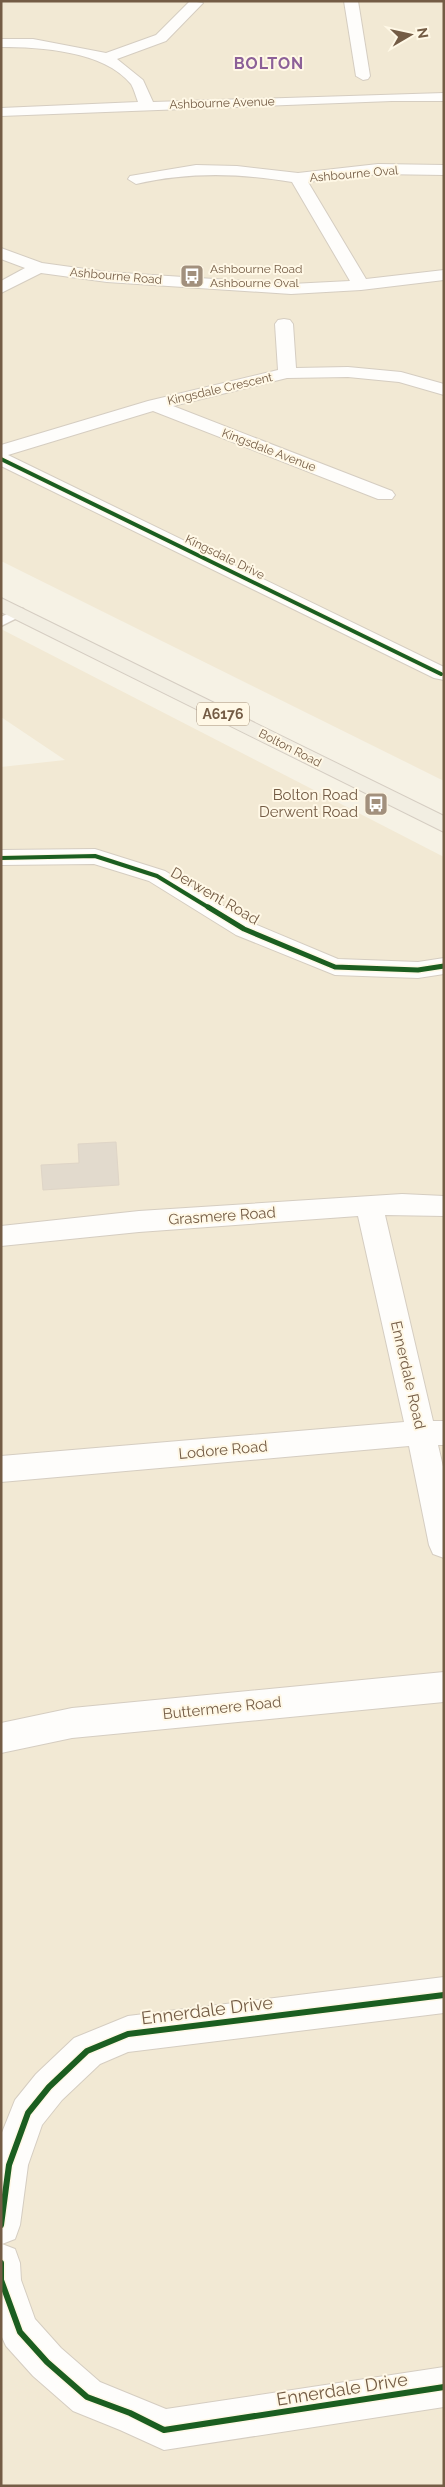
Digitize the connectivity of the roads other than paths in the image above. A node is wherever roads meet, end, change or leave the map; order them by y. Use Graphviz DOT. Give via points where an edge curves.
graph roads {
  1 [pos="351,1"];
  2 [pos="196,3"];
  3 [pos="1,43"];
  4 [pos="107,58"];
  5 [pos="363,76"];
  6 [pos="444,97"];
  7 [pos="148,106"];
  8 [pos="1,112"];
  9 [pos="444,170"];
  10 [pos="298,178"];
  11 [pos="136,179"];
  12 [pos="1,253"];
  13 [pos="39,268"];
  14 [pos="444,275"];
  15 [pos="361,285"];
  16 [pos="1,288"];
  17 [pos="284,324"];
  18 [pos="287,373"];
  19 [pos="444,390"];
  20 [pos="154,405"];
  21 [pos="1,451"];
  22 [pos="1,459"];
  23 [pos="385,495"];
  24 [pos="7,613"];
  25 [pos="440,674"];
  26 [pos="444,825"];
  27 [pos="1,858"];
  28 [pos="444,966"];
  29 [pos="370,1206"];
  30 [pos="444,1206"];
  31 [pos="1,1236"];
  32 [pos="433,1433"];
  33 [pos="1,1469"];
  34 [pos="444,1545"];
  35 [pos="444,1687"];
  36 [pos="1,1738"];
  37 [pos="444,1995"];
  38 [pos="1,2225"];
  39 [pos="1,2264"];
  40 [pos="444,2387"];
  1 -- 5 [label="street"];
  2 -- 4 [label="street" via="161,38"];
  3 -- 4 [label="street" via="32,43"];
  4 -- 7 [label="street" via="138,83"];
  6 -- 7 [label="street, Ashbourne Avenue"];
  7 -- 8 [label="street, Ashbourne Avenue"];
  9 -- 10 [label="street, Ashbourne Oval" via="378,170"];
  10 -- 11 [label="street" via="260,171 216,169 168,171"];
  10 -- 15 [label="street, Ashbourne Oval" via="322,224"];
  12 -- 13 [label="street, Ashbourne Road"];
  13 -- 15 [label="street, Ashbourne Road" via="106,277 291,289"];
  13 -- 16 [label="street"];
  14 -- 15 [label="street, Ashbourne Road"];
  17 -- 18 [label="street"];
  18 -- 19 [label="street, Kingsdale Crescent" via="348,372 401,377"];
  18 -- 20 [label="street, Kingsdale Crescent"];
  20 -- 21 [label="street, Kingsdale Crescent"];
  20 -- 23 [label="street, Kingsdale Avenue"];
  22 -- 25 [label="street, Kingsdale Drive"];
  24 -- 26 [label="main road, Bolton Road / A6176"];
  27 -- 28 [label="street, Derwent Road" via="95,856 157,876 244,929 336,967 418,970"];
  29 -- 30 [label="street, Grasmere Road"];
  29 -- 31 [label="street, Grasmere Road" via="79,1226"];
  29 -- 32 [label="street, Ennerdale Road"];
  32 -- 33 [label="street, Lodore Road"];
  32 -- 34 [label="street, Ennerdale Road"];
  35 -- 36 [label="street, Buttermere Road" via="72,1723"];
  37 -- 38 [label="street, Ennerdale Drive" via="128,2034 87,2051 49,2087 28,2113 9,2164"];
  39 -- 40 [label="street, Ennerdale Drive" via="1,2280 20,2332 47,2362 87,2397 164,2430"];
}
